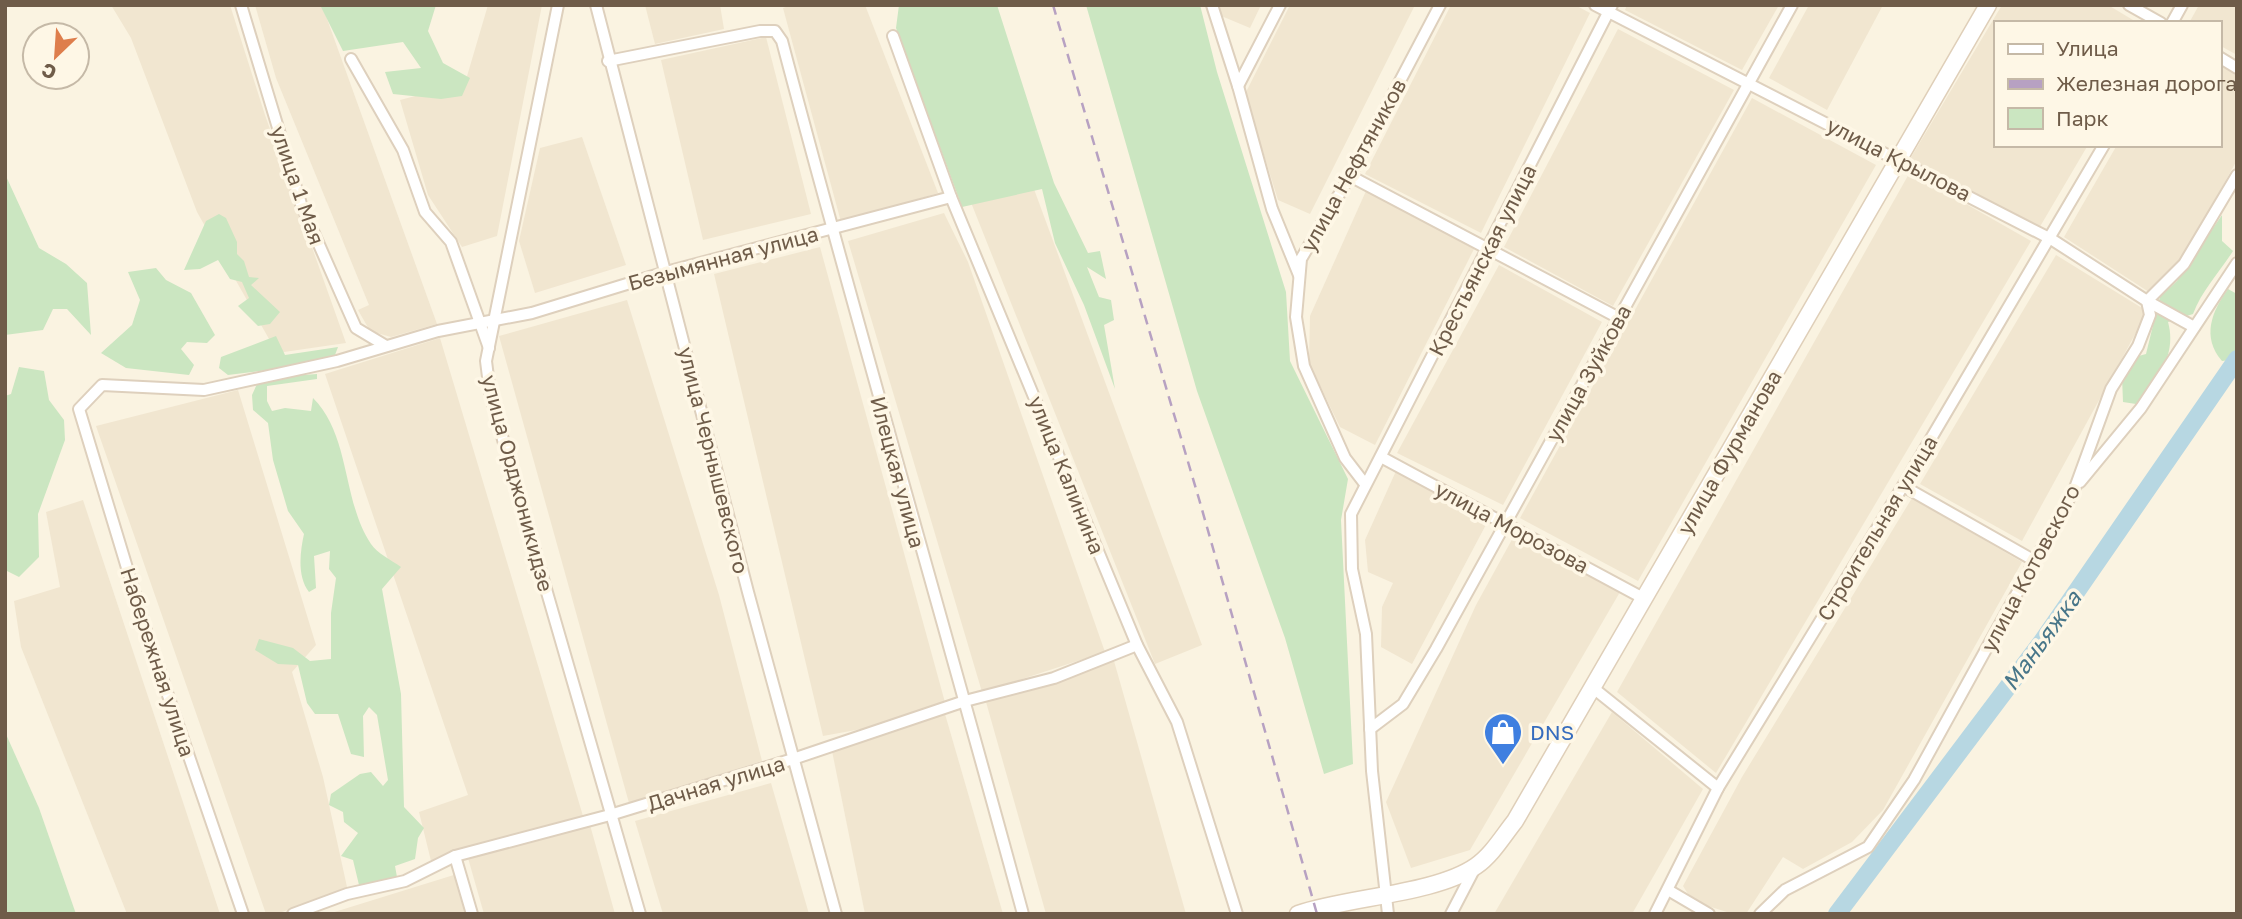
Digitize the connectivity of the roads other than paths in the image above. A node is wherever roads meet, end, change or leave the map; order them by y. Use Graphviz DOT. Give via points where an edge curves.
graph roads {
  1 [pos="241,5"];
  2 [pos="558,5"];
  3 [pos="596,5"];
  4 [pos="1212,5"];
  5 [pos="1280,5"];
  6 [pos="1440,5"];
  7 [pos="1595,5"];
  8 [pos="1792,5"];
  9 [pos="1988,5"];
  10 [pos="2129,5"];
  11 [pos="2182,5"];
  12 [pos="1610,8"];
  13 [pos="2157,21"];
  14 [pos="2173,21"];
  15 [pos="893,36"];
  16 [pos="2221,58"];
  17 [pos="351,59"];
  18 [pos="608,61"];
  19 [pos="2237,68"];
  20 [pos="1751,82"];
  21 [pos="1238,86"];
  22 [pos="2103,147"];
  23 [pos="1899,158"];
  24 [pos="2237,175"];
  25 [pos="1350,176"];
  26 [pos="951,197"];
  27 [pos="831,229"];
  28 [pos="2051,239"];
  29 [pos="1488,248"];
  30 [pos="2237,263"];
  31 [pos="666,272"];
  32 [pos="1301,282"];
  33 [pos="2147,301"];
  34 [pos="496,318"];
  35 [pos="1619,318"];
  36 [pos="480,323"];
  37 [pos="2194,327"];
  38 [pos="386,346"];
  39 [pos="489,349"];
  40 [pos="79,409"];
  41 [pos="1381,457"];
  42 [pos="1365,484"];
  43 [pos="1903,486"];
  44 [pos="2075,488"];
  45 [pos="1506,522"];
  46 [pos="2035,561"];
  47 [pos="1643,598"];
  48 [pos="1137,645"];
  49 [pos="1592,687"];
  50 [pos="965,701"];
  51 [pos="1370,729"];
  52 [pos="793,759"];
  53 [pos="1717,788"];
  54 [pos="610,815"];
  55 [pos="455,856"];
  56 [pos="1476,866"];
  57 [pos="1668,890"];
  58 [pos="1384,894"];
  59 [pos="243,914"];
  60 [pos="293,914"];
  61 [pos="472,914"];
  62 [pos="640,914"];
  63 [pos="836,914"];
  64 [pos="1023,914"];
  65 [pos="1237,914"];
  66 [pos="1298,914"];
  67 [pos="1388,914"];
  68 [pos="1451,914"];
  69 [pos="1655,914"];
  70 [pos="1709,914"];
  71 [pos="1760,914"];
  1 -- 38 [label="street, улица 1 Мая" via="315,237 356,328"];
  2 -- 34 [label="street, улица Орджоникидзе"];
  3 -- 18 [label="street, улица Чернышевского"];
  4 -- 21 [label="street"];
  5 -- 21 [label="street"];
  6 -- 25 [label="street, улица Нефтяников"];
  7 -- 12 [label="street, улица Крылова"];
  8 -- 20 [label="street, улица Зуйкова"];
  9 -- 23 [label="main road, улица Фурманова"];
  10 -- 13 [label="street"];
  11 -- 14 [label="street"];
  12 -- 20 [label="street, улица Крылова"];
  12 -- 29 [label="street, Крестьянская улица"];
  15 -- 26 [label="street, улица Калинина"];
  16 -- 19 [label="street"];
  17 -- 36 [label="street" via="403,150 425,212 451,242"];
  18 -- 27 [label="street, Илецкая улица" via="760,31 775,32 782,41"];
  18 -- 31 [label="street, улица Чернышевского"];
  20 -- 23 [label="street, улица Крылова"];
  20 -- 35 [label="street, улица Зуйкова"];
  21 -- 32 [label="street" via="1272,209"];
  22 -- 28 [label="street, Строительная улица"];
  23 -- 28 [label="street, улица Крылова"];
  23 -- 47 [label="main road, улица Фурманова"];
  24 -- 33 [label="street" via="2184,264"];
  25 -- 29 [label="street"];
  25 -- 32 [label="street, улица Нефтяников" via="1301,259"];
  26 -- 27 [label="street, Безымянная улица"];
  26 -- 48 [label="street, улица Калинина"];
  27 -- 31 [label="street, Безымянная улица"];
  27 -- 50 [label="street, Илецкая улица"];
  28 -- 33 [label="street, улица Крылова"];
  28 -- 43 [label="street, Строительная улица"];
  29 -- 35 [label="street"];
  29 -- 41 [label="street, Крестьянская улица"];
  30 -- 37 [label="street"];
  31 -- 34 [label="street, Безымянная улица" via="532,313"];
  31 -- 52 [label="street, улица Чернышевского"];
  32 -- 42 [label="street, улица Нефтяников" via="1296,317 1304,366 1345,458"];
  33 -- 37 [label="street, улица Крылова"];
  33 -- 44 [label="street, улица Котовского" via="2150,315 2111,389"];
  34 -- 36 [label="street, Безымянная улица"];
  34 -- 39 [label="street, улица Орджоникидзе"];
  35 -- 45 [label="street, улица Зуйкова"];
  36 -- 38 [label="street, Безымянная улица"];
  36 -- 39 [label="street"];
  37 -- 44 [label="street" via="2141,408"];
  38 -- 40 [label="street, Безымянная улица" via="204,390 102,385"];
  39 -- 54 [label="street, улица Орджоникидзе" via="490,393"];
  40 -- 59 [label="street, Набережная улица" via="147,634"];
  41 -- 42 [label="street, Крестьянская улица"];
  41 -- 45 [label="street, улица Морозова"];
  42 -- 51 [label="street, Крестьянская улица" via="1351,514 1352,569 1366,634"];
  43 -- 46 [label="street"];
  43 -- 53 [label="street, Строительная улица"];
  44 -- 46 [label="street, улица Котовского"];
  45 -- 47 [label="street, улица Морозова"];
  45 -- 51 [label="street, улица Зуйкова" via="1403,704"];
  46 -- 71 [label="street, улица Котовского" via="1914,780 1868,847 1785,890"];
  47 -- 49 [label="main road, улица Фурманова"];
  48 -- 50 [label="street, Дачная улица" via="1054,678"];
  48 -- 65 [label="street, улица Калинина" via="1177,722"];
  49 -- 53 [label="street"];
  49 -- 56 [label="main road, улица Фурманова" via="1515,821"];
  50 -- 52 [label="street, Дачная улица"];
  50 -- 64 [label="street, Илецкая улица"];
  51 -- 58 [label="street"];
  52 -- 54 [label="street, Дачная улица"];
  52 -- 63 [label="street, улица Чернышевского"];
  53 -- 57 [label="street, Строительная улица"];
  54 -- 55 [label="street, Дачная улица"];
  54 -- 62 [label="street, улица Орджоникидзе"];
  55 -- 60 [label="street, Дачная улица" via="405,881 347,894"];
  55 -- 61 [label="street"];
  56 -- 58 [label="main road, улица Фурманова" via="1449,879"];
  56 -- 68 [label="street"];
  57 -- 69 [label="street, Строительная улица"];
  57 -- 70 [label="street"];
  58 -- 66 [label="main road, улица Фурманова"];
  58 -- 67 [label="street"];
}
